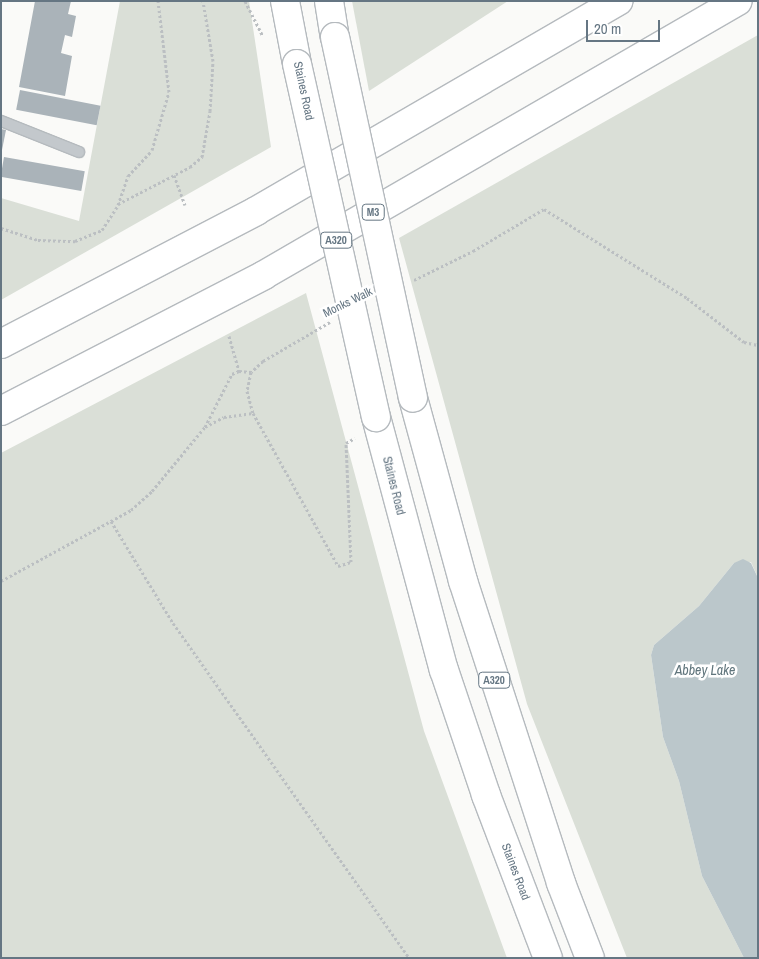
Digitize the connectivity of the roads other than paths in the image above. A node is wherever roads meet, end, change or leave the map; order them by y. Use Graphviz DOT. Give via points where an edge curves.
graph roads {
  1 [pos="285,1"];
  2 [pos="329,1"];
  3 [pos="618,1"];
  4 [pos="738,1"];
  5 [pos="1,121"];
  6 [pos="80,152"];
  7 [pos="1,344"];
  8 [pos="1,410"];
  9 [pos="548,958"];
  10 [pos="590,958"];
  1 -- 9 [label="main road, Staines Road / A320, bridge" via="376,417 444,670 486,795"];
  2 -- 10 [label="main road, A320, bridge" via="413,398 466,590 561,883"];
  3 -- 7 [label="main road" via="256,211"];
  4 -- 8 [label="main road, M3" via="264,275"];
  5 -- 6 [label="lane"];
}
